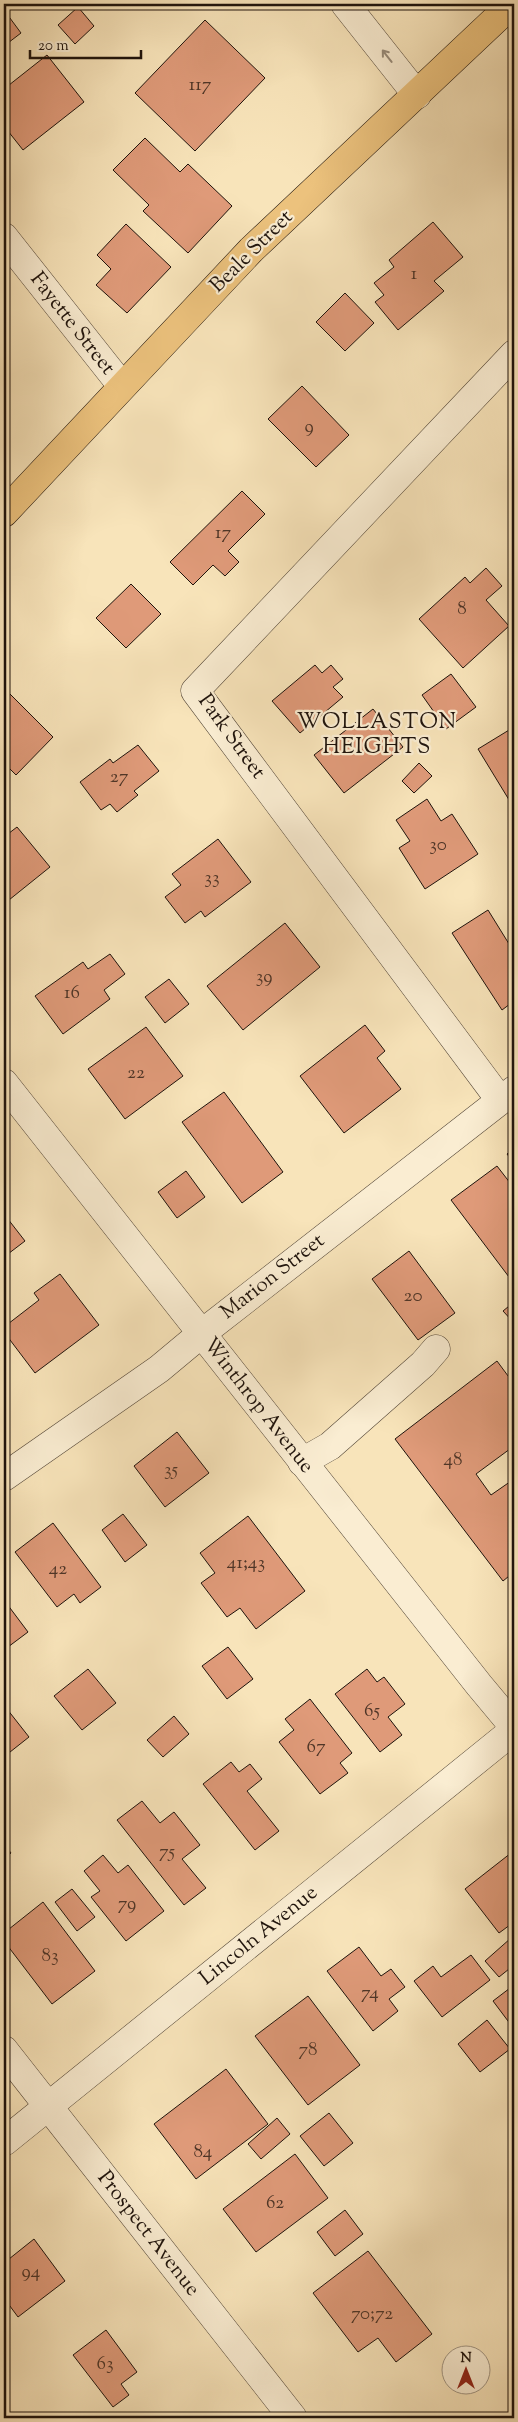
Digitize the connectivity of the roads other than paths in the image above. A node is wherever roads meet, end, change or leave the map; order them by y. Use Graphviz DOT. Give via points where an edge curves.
graph roads {
  1 [pos="345,4"];
  2 [pos="512,4"];
  3 [pos="417,95"];
  4 [pos="4,237"];
  5 [pos="512,364"];
  6 [pos="122,386"];
  7 [pos="4,513"];
  8 [pos="4,1083"];
  9 [pos="507,1095"];
  10 [pos="200,1334"];
  11 [pos="436,1349"];
  12 [pos="302,1462"];
  13 [pos="4,1477"];
  14 [pos="514,1728"];
  15 [pos="4,2050"];
  16 [pos="48,2106"];
  17 [pos="4,2142"];
  18 [pos="293,2418"];
  3 -- 1 [label="street, one-way"];
  2 -- 3 [label="main road, Beale Street"];
  3 -- 6 [label="main road, Beale Street" via="251,250"];
  4 -- 6 [label="street, Fayette Street"];
  5 -- 9 [label="street, Park Street" via="196,691"];
  6 -- 7 [label="main road, Beale Street"];
  8 -- 10 [label="street, Winthrop Avenue"];
  9 -- 10 [label="street, Marion Street"];
  10 -- 12 [label="street, Winthrop Avenue"];
  10 -- 13 [label="street, Marion Street" via="159,1369"];
  11 -- 12 [label="street" via="338,1440"];
  12 -- 14 [label="street, Winthrop Avenue"];
  14 -- 16 [label="street, Lincoln Avenue"];
  15 -- 16 [label="street, Prospect Avenue"];
  16 -- 17 [label="street, Lincoln Avenue"];
  16 -- 18 [label="street, Prospect Avenue"];
}
